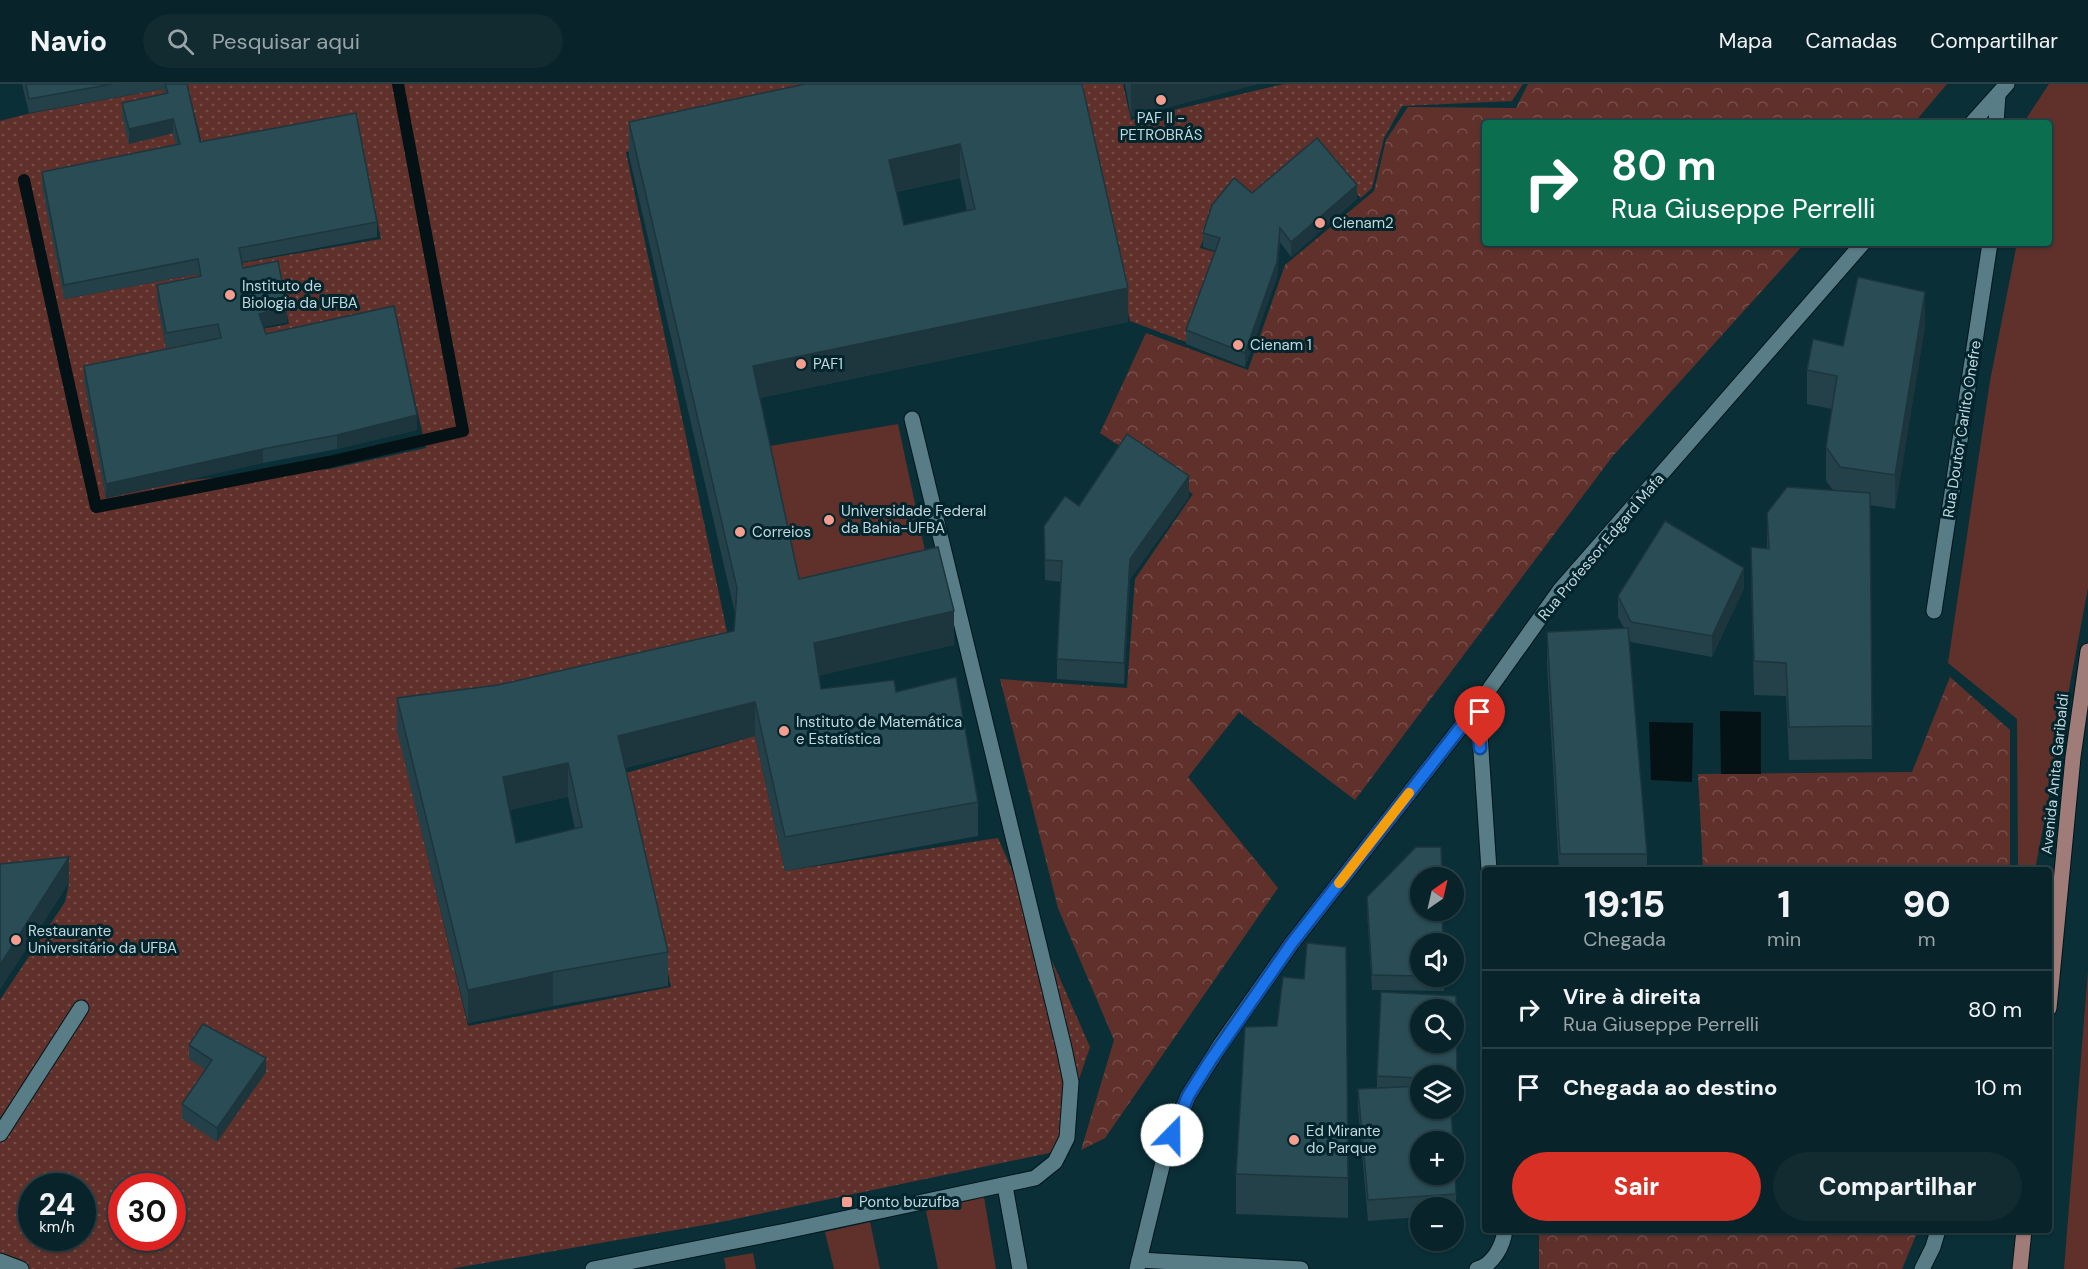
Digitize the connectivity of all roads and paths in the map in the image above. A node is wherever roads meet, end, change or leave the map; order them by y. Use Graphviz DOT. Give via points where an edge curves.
graph roads {
  1 [pos="2002,89"];
  2 [pos="1975,120"];
  3 [pos="1997,120"];
  4 [pos="1860,246"];
  5 [pos="1986,246"];
  6 [pos="912,419"];
  7 [pos="1934,611"];
  8 [pos="2088,651"];
  9 [pos="1478,705"];
  10 [pos="1489,867"];
  11 [pos="2057,935"];
  12 [pos="2052,945"];
  13 [pos="2052,981"];
  14 [pos="81,1008"];
  15 [pos="0,1134"];
  16 [pos="1005,1186"];
  17 [pos="1505,1233"];
  18 [pos="1937,1233"];
  19 [pos="2024,1233"];
  20 [pos="0,1261"];
  21 [pos="1138,1264"];
  22 [pos="2018,1266"];
  23 [pos="21,1269"];
  24 [pos="593,1269"];
  25 [pos="1020,1269"];
  26 [pos="1301,1269"];
  27 [pos="1476,1269"];
  28 [pos="1922,1269"];
  1 -- 2 [label="street"];
  1 -- 3 [label="street"];
  4 -- 9 [label="street, Rua Professor Edgard Mafa" via="1560,590"];
  5 -- 7 [label="street, Rua Doutor Carlito Onefre"];
  6 -- 16 [label="street" via="1071,1082 1067,1138 1055,1162 1035,1178"];
  8 -- 11 [label="main road, Avenida Anita Garibaldi" via="2073,757"];
  9 -- 10 [label="street"];
  9 -- 21 [label="street, Rua Professor Edgard Mafa" via="1292,943 1193,1088 1165,1154"];
  11 -- 12 [label="street"];
  11 -- 13 [label="main road, Avenida Anita Garibaldi"];
  14 -- 15 [label="street"];
  16 -- 24 [label="street"];
  16 -- 25 [label="street"];
  17 -- 27 [label="street" via="1497,1255"];
  18 -- 28 [label="street"];
  19 -- 22 [label="main road"];
  20 -- 23 [label="street"];
  21 -- 26 [label="street"];
}
